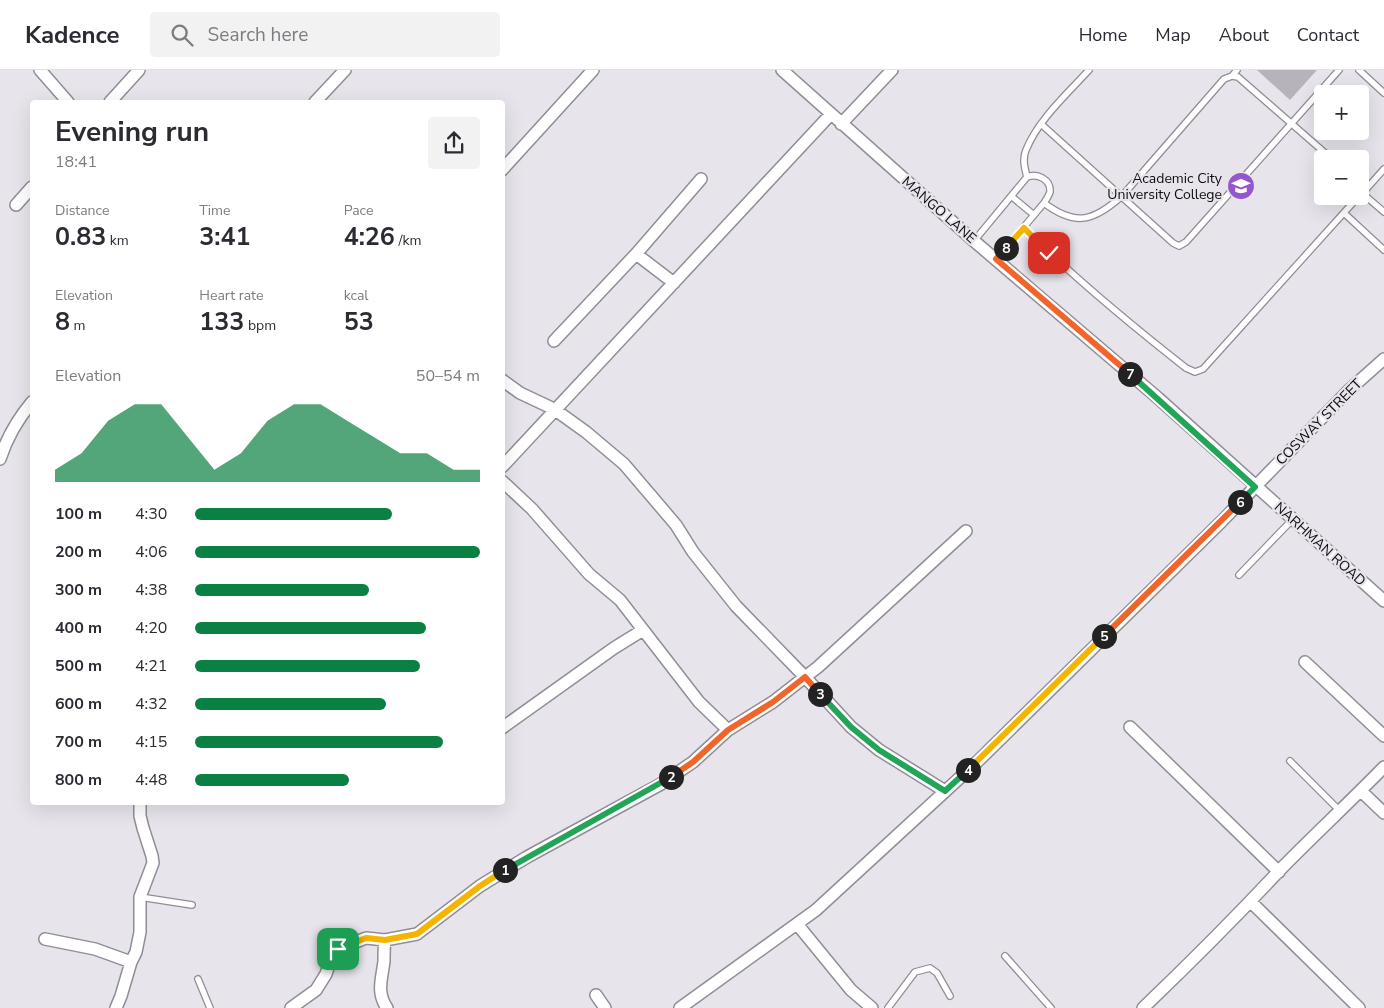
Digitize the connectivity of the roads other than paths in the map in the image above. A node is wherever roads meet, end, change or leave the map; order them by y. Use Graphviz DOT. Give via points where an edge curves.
graph roads {
  1 [pos="40,70"];
  2 [pos="139,70"];
  3 [pos="345,70"];
  4 [pos="593,70"];
  5 [pos="782,70"];
  6 [pos="892,70"];
  7 [pos="1089,70"];
  8 [pos="1237,70"];
  9 [pos="1339,70"];
  10 [pos="1359,70"];
  11 [pos="1232,76"];
  12 [pos="1384,93"];
  13 [pos="66,100"];
  14 [pos="112,100"];
  15 [pos="317,100"];
  16 [pos="831,114"];
  17 [pos="841,124"];
  18 [pos="1041,124"];
  19 [pos="1291,124"];
  20 [pos="1321,150"];
  21 [pos="505,167"];
  22 [pos="1384,170"];
  23 [pos="1027,178"];
  24 [pos="701,179"];
  25 [pos="1369,186"];
  26 [pos="30,189"];
  27 [pos="1011,196"];
  28 [pos="1122,196"];
  29 [pos="1369,199"];
  30 [pos="1044,203"];
  31 [pos="16,205"];
  32 [pos="1352,205"];
  33 [pos="1384,212"];
  34 [pos="1344,214"];
  35 [pos="1034,215"];
  36 [pos="1024,228"];
  37 [pos="974,241"];
  38 [pos="1384,250"];
  39 [pos="636,254"];
  40 [pos="996,259"];
  41 [pos="674,283"];
  42 [pos="554,341"];
  43 [pos="1384,359"];
  44 [pos="505,382"];
  45 [pos="30,404"];
  46 [pos="554,409"];
  47 [pos="0,459"];
  48 [pos="505,464"];
  49 [pos="505,484"];
  50 [pos="1255,487"];
  51 [pos="1292,520"];
  52 [pos="966,531"];
  53 [pos="1239,575"];
  54 [pos="1384,601"];
  55 [pos="643,630"];
  56 [pos="1305,662"];
  57 [pos="805,677"];
  58 [pos="505,726"];
  59 [pos="1130,727"];
  60 [pos="728,730"];
  61 [pos="1384,736"];
  62 [pos="1290,761"];
  63 [pos="1384,768"];
  64 [pos="945,791"];
  65 [pos="1361,792"];
  66 [pos="140,805"];
  67 [pos="1341,812"];
  68 [pos="1384,813"];
  69 [pos="1279,872"];
  70 [pos="140,897"];
  71 [pos="1251,902"];
  72 [pos="192,905"];
  73 [pos="797,924"];
  74 [pos="45,939"];
  75 [pos="385,940"];
  76 [pos="1005,956"];
  77 [pos="131,962"];
  78 [pos="198,979"];
  79 [pos="596,995"];
  80 [pos="950,996"];
  81 [pos="1148,1006"];
  82 [pos="116,1008"];
  83 [pos="210,1008"];
  84 [pos="291,1008"];
  85 [pos="386,1008"];
  86 [pos="605,1008"];
  87 [pos="680,1008"];
  88 [pos="872,1008"];
  89 [pos="888,1008"];
  90 [pos="1051,1008"];
  91 [pos="1359,1008"];
  1 -- 13 [label="street"];
  2 -- 14 [label="street"];
  3 -- 15 [label="street"];
  4 -- 21 [label="street"];
  5 -- 16 [label="street, MANGO LANE"];
  6 -- 17 [label="street"];
  7 -- 18 [label="lane"];
  8 -- 11 [label="lane"];
  9 -- 19 [label="lane"];
  10 -- 12 [label="lane"];
  11 -- 19 [label="lane" via="1238,76"];
  11 -- 28 [label="lane" via="1224,79"];
  16 -- 17 [label="street, MANGO LANE"];
  16 -- 41 [label="street"];
  17 -- 37 [label="street, MANGO LANE"];
  18 -- 23 [label="lane" via="1025,151"];
  18 -- 28 [label="lane"];
  19 -- 20 [label="lane"];
  19 -- 28 [label="lane" via="1179,246 1172,244"];
  22 -- 25 [label="lane"];
  23 -- 27 [label="lane"];
  23 -- 30 [label="lane" via="1034,175 1048,182 1050,192"];
  24 -- 39 [label="street"];
  26 -- 31 [label="street"];
  27 -- 35 [label="lane"];
  27 -- 37 [label="lane"];
  28 -- 30 [label="lane" via="1105,211 1075,219"];
  29 -- 33 [label="lane"];
  30 -- 35 [label="lane"];
  32 -- 34 [label="lane"];
  34 -- 36 [label="lane" via="1203,369 1195,372 1103,302"];
  34 -- 38 [label="lane"];
  35 -- 36 [label="lane"];
  36 -- 40 [label="lane"];
  37 -- 40 [label="street, MANGO LANE"];
  39 -- 41 [label="street"];
  39 -- 42 [label="street"];
  40 -- 50 [label="street, MANGO LANE" via="1158,398"];
  41 -- 46 [label="street"];
  43 -- 50 [label="street, COSWAY STREET" via="1348,391"];
  44 -- 46 [label="street"];
  45 -- 47 [label="street" via="16,422"];
  46 -- 48 [label="street"];
  46 -- 57 [label="street" via="624,464 676,525 736,606"];
  49 -- 55 [label="street" via="532,509 589,574 620,600"];
  50 -- 51 [label="street, NARHMAN ROAD"];
  50 -- 64 [label="street, COSWAY STREET"];
  51 -- 53 [label="lane"];
  51 -- 54 [label="street, NARHMAN ROAD"];
  52 -- 57 [label="street"];
  55 -- 58 [label="street"];
  55 -- 60 [label="street" via="698,702"];
  56 -- 61 [label="street"];
  57 -- 60 [label="street"];
  57 -- 64 [label="street" via="851,727 879,750"];
  59 -- 69 [label="street"];
  60 -- 75 [label="street" via="693,762 661,784 527,857 480,886 417,934"];
  62 -- 67 [label="lane"];
  63 -- 65 [label="street"];
  64 -- 73 [label="street, COSWAY STREET"];
  65 -- 67 [label="street"];
  65 -- 68 [label="street"];
  66 -- 70 [label="street" via="153,863"];
  67 -- 69 [label="street"];
  69 -- 71 [label="street"];
  70 -- 72 [label="lane"];
  70 -- 77 [label="street" via="140,932"];
  71 -- 81 [label="street"];
  71 -- 91 [label="street"];
  73 -- 87 [label="street, COSWAY STREET"];
  73 -- 88 [label="street" via="851,990"];
  74 -- 77 [label="street" via="95,949"];
  75 -- 84 [label="street" via="366,938 338,949 316,990"];
  75 -- 85 [label="street" via="379,987"];
  76 -- 90 [label="lane"];
  77 -- 82 [label="street"];
  78 -- 83 [label="lane"];
  79 -- 86 [label="street"];
  80 -- 89 [label="lane" via="937,973 930,968 922,969 915,972"];
}
